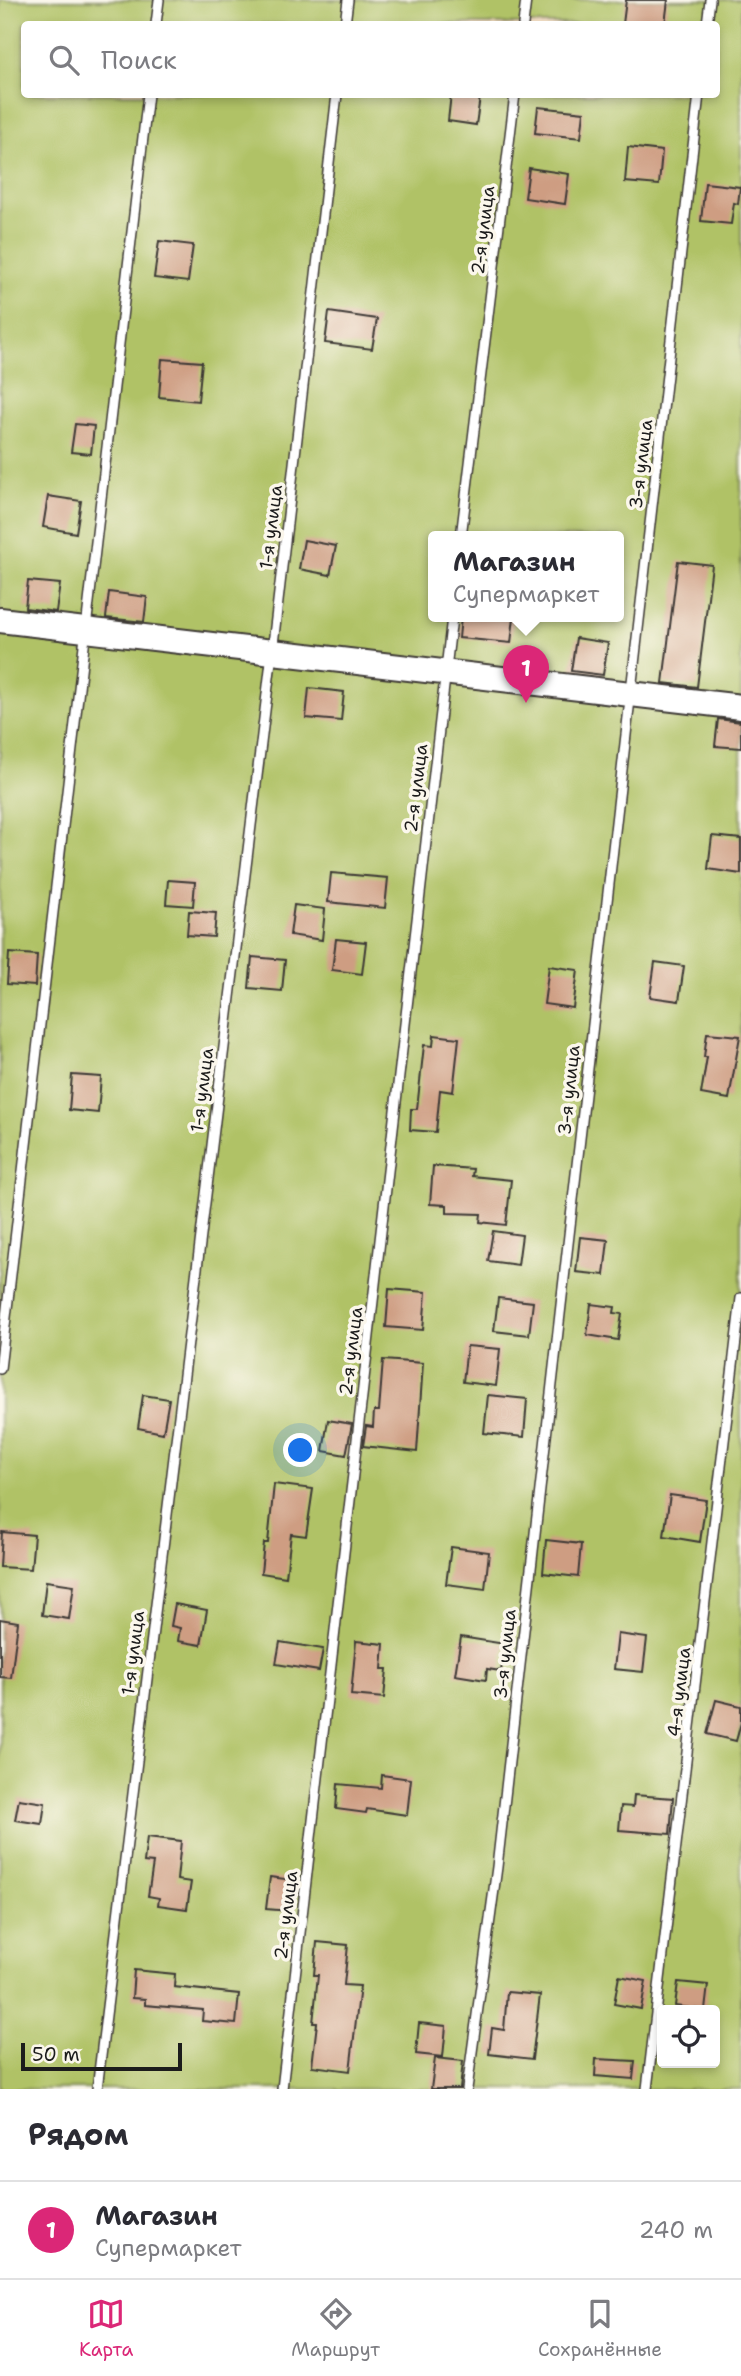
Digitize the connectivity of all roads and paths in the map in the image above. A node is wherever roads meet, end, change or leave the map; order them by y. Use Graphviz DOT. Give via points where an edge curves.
graph roads {
  1 [pos="159,0"];
  2 [pos="348,0"];
  3 [pos="526,0"];
  4 [pos="710,0"];
  5 [pos="156,21"];
  6 [pos="345,21"];
  7 [pos="523,21"];
  8 [pos="708,21"];
  9 [pos="148,98"];
  10 [pos="337,98"];
  11 [pos="515,98"];
  12 [pos="699,98"];
  13 [pos="462,531"];
  14 [pos="0,620"];
  15 [pos="451,622"];
  16 [pos="85,630"];
  17 [pos="272,653"];
  18 [pos="445,673"];
  19 [pos="630,695"];
  20 [pos="741,707"];
  21 [pos="741,1298"];
  22 [pos="0,1369"];
  23 [pos="97,2089"];
  24 [pos="282,2089"];
  25 [pos="467,2089"];
  26 [pos="647,2089"];
  1 -- 5 [label="lane"];
  2 -- 6 [label="lane"];
  3 -- 7 [label="lane"];
  4 -- 8 [label="lane"];
  9 -- 16 [label="lane"];
  10 -- 17 [label="lane, 1-я улица"];
  11 -- 13 [label="lane, 2-я улица"];
  12 -- 19 [label="lane, 3-я улица"];
  14 -- 16 [label="street"];
  15 -- 18 [label="lane, 2-я улица"];
  16 -- 17 [label="street"];
  16 -- 22 [label="lane"];
  17 -- 18 [label="street"];
  17 -- 23 [label="lane, 1-я улица"];
  18 -- 19 [label="street"];
  18 -- 24 [label="lane, 2-я улица"];
  19 -- 20 [label="street"];
  19 -- 25 [label="lane, 3-я улица" via="497,1867"];
  21 -- 26 [label="lane, 4-я улица"];
}
